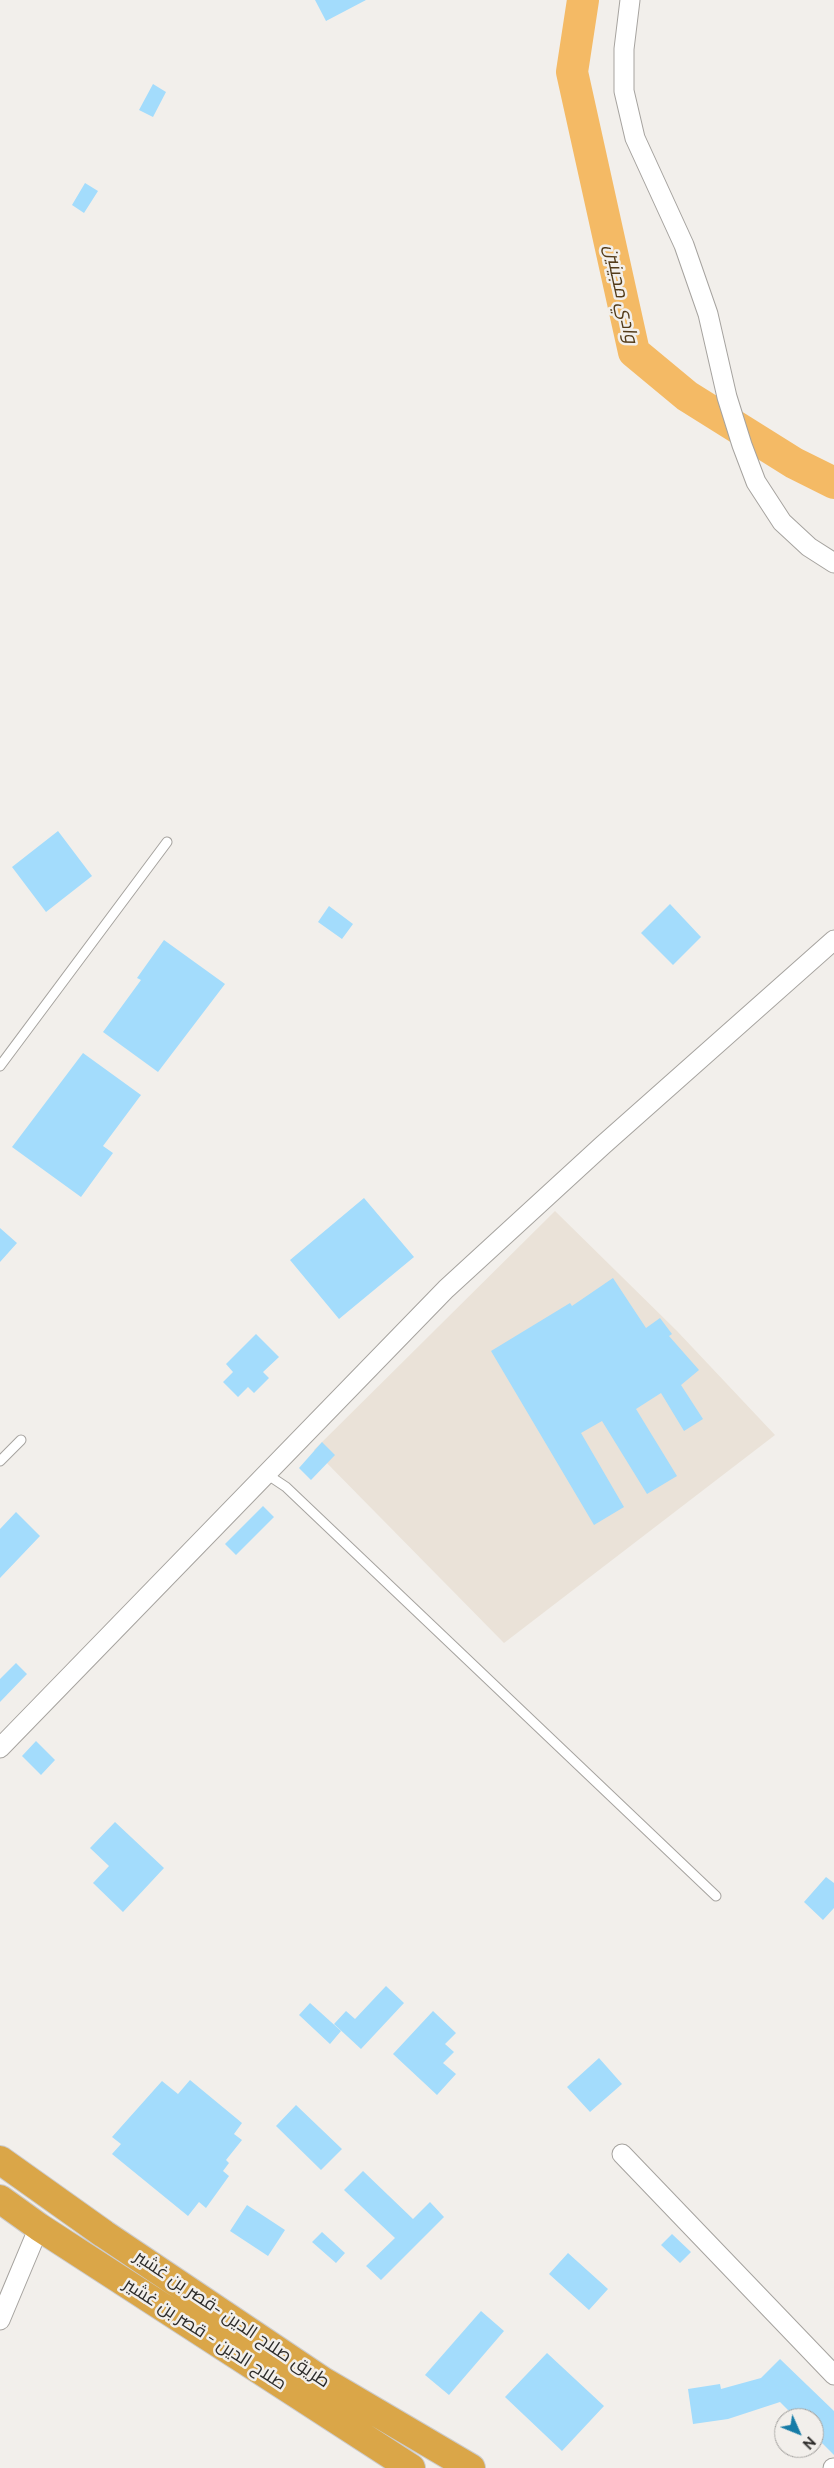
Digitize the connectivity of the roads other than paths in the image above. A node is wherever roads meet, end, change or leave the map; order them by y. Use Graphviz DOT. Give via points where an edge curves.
graph roads {
  1 [pos="630,0"];
  2 [pos="834,563"];
  3 [pos="167,842"];
  4 [pos="834,940"];
  5 [pos="0,1066"];
  6 [pos="21,1440"];
  7 [pos="0,1461"];
  8 [pos="265,1473"];
  9 [pos="0,1748"];
  10 [pos="716,1896"];
  11 [pos="622,2154"];
  12 [pos="0,2160"];
  13 [pos="0,2199"];
  14 [pos="39,2227"];
  15 [pos="0,2320"];
  16 [pos="834,2375"];
  17 [pos="411,2468"];
  18 [pos="471,2468"];
  1 -- 2 [label="street" via="624,50 624,91 635,138 687,254 708,314 742,445 756,482 782,522 809,548"];
  3 -- 5 [label="lane"];
  4 -- 8 [label="street" via="446,1289"];
  6 -- 7 [label="lane"];
  8 -- 9 [label="street"];
  8 -- 10 [label="lane" via="293,1493"];
  11 -- 16 [label="street"];
  12 -- 18 [label="highway, طريق صلاح الدين -قصر بن غشير" via="323,2381"];
  13 -- 14 [label="highway, صلاح الدين - قصر بن غشير"];
  14 -- 15 [label="street"];
  14 -- 17 [label="highway, صلاح الدين - قصر بن غشير"];
}
